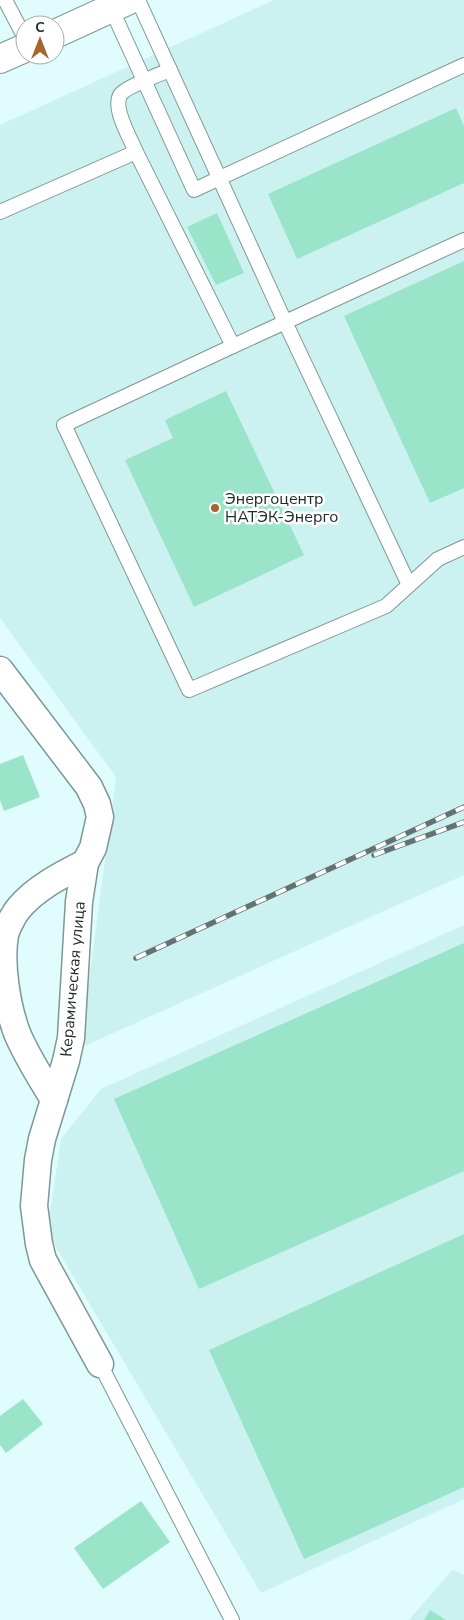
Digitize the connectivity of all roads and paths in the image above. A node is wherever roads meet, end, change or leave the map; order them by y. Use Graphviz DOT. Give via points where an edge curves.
graph roads {
  1 [pos="5,0"];
  2 [pos="138,0"];
  3 [pos="120,4"];
  4 [pos="15,19"];
  5 [pos="65,29"];
  6 [pos="15,52"];
  7 [pos="0,59"];
  8 [pos="464,64"];
  9 [pos="170,70"];
  10 [pos="144,81"];
  11 [pos="136,152"];
  12 [pos="219,179"];
  13 [pos="0,212"];
  14 [pos="464,240"];
  15 [pos="285,322"];
  16 [pos="233,346"];
  17 [pos="464,547"];
  18 [pos="409,584"];
  19 [pos="0,670"];
  20 [pos="85,863"];
  21 [pos="54,1100"];
  22 [pos="100,1364"];
  23 [pos="232,1620"];
  1 -- 4 [label="lane"];
  2 -- 9 [label="lane"];
  3 -- 5 [label="main road"];
  3 -- 10 [label="lane"];
  6 -- 7 [label="main road"];
  8 -- 12 [label="lane"];
  9 -- 10 [label="lane"];
  9 -- 12 [label="lane"];
  10 -- 11 [label="lane" via="121,92 118,100 118,110"];
  10 -- 12 [label="lane" via="194,190"];
  11 -- 13 [label="lane"];
  11 -- 16 [label="lane"];
  12 -- 15 [label="lane"];
  14 -- 15 [label="lane"];
  15 -- 16 [label="lane"];
  15 -- 18 [label="lane"];
  16 -- 18 [label="lane" via="64,425 189,690 386,606"];
  17 -- 18 [label="lane" via="438,558"];
  19 -- 20 [label="street, Керамическая улица" via="89,788 97,804 100,817 97,832"];
  20 -- 21 [label="street, Керамическая улица" via="79,902 71,1038"];
  20 -- 21 [label="street" via="38,890 18,909 5,933 3,962 17,1032"];
  21 -- 22 [label="street, Керамическая улица" via="38,1160 34,1206 39,1244 43,1260"];
  22 -- 23 [label="lane"];
}
